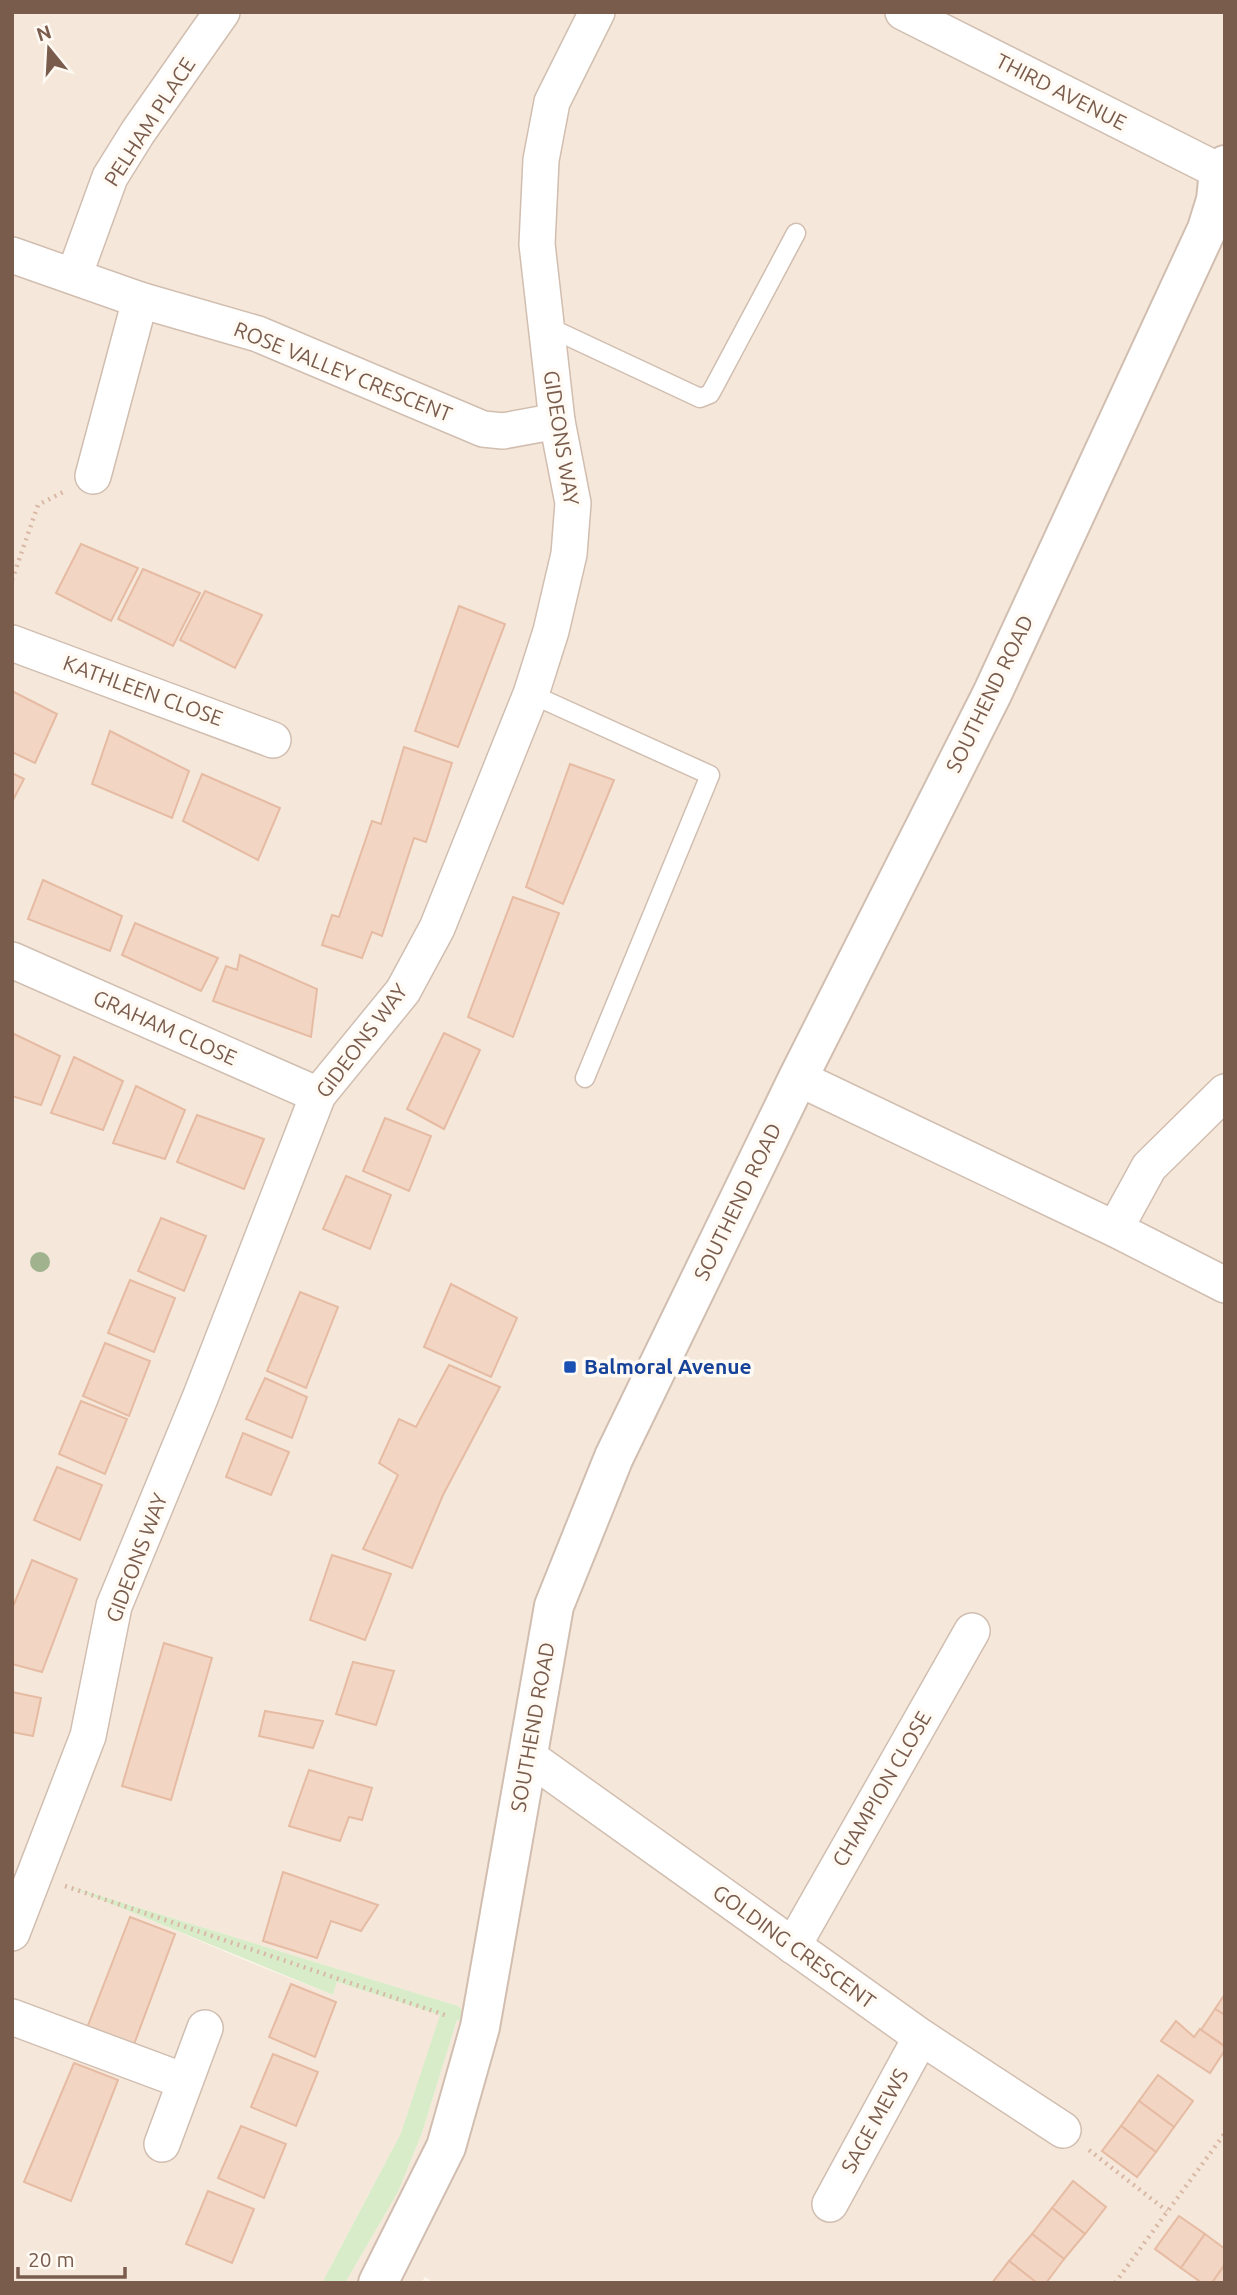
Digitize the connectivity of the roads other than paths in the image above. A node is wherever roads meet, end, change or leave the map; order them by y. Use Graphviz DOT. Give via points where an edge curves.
graph roads {
  1 [pos="222,12"];
  2 [pos="597,12"];
  3 [pos="903,12"];
  4 [pos="1222,168"];
  5 [pos="796,233"];
  6 [pos="12,255"];
  7 [pos="74,276"];
  8 [pos="140,300"];
  9 [pos="544,325"];
  10 [pos="557,421"];
  11 [pos="93,476"];
  12 [pos="12,643"];
  13 [pos="531,694"];
  14 [pos="273,740"];
  15 [pos="12,960"];
  16 [pos="585,1078"];
  17 [pos="798,1078"];
  18 [pos="1225,1092"];
  19 [pos="318,1095"];
  20 [pos="1115,1229"];
  21 [pos="1225,1285"];
  22 [pos="972,1631"];
  23 [pos="529,1757"];
  24 [pos="12,1933"];
  25 [pos="793,1946"];
  26 [pos="12,2017"];
  27 [pos="205,2028"];
  28 [pos="921,2037"];
  29 [pos="184,2081"];
  30 [pos="1063,2130"];
  31 [pos="162,2144"];
  32 [pos="830,2204"];
  33 [pos="378,2283"];
  1 -- 7 [label="street, PELHAM PLACE" via="110,177"];
  2 -- 9 [label="street, GIDEONS WAY" via="552,102 541,160 537,244"];
  3 -- 4 [label="street, THIRD AVENUE"];
  4 -- 17 [label="street, SOUTHEND ROAD" via="1208,229 1003,669"];
  5 -- 9 [label="lane" via="710,394 700,398"];
  6 -- 7 [label="street, ROSE VALLEY CRESCENT"];
  7 -- 8 [label="street, ROSE VALLEY CRESCENT"];
  8 -- 10 [label="street, ROSE VALLEY CRESCENT" via="258,334 483,429 503,431"];
  8 -- 11 [label="street"];
  9 -- 10 [label="street, GIDEONS WAY"];
  10 -- 13 [label="street, GIDEONS WAY" via="573,503 573,529 551,631"];
  12 -- 14 [label="street, KATHLEEN CLOSE"];
  13 -- 16 [label="lane" via="710,775"];
  13 -- 19 [label="street, GIDEONS WAY" via="437,928 403,990"];
  15 -- 19 [label="street, GRAHAM CLOSE"];
  17 -- 20 [label="street"];
  17 -- 23 [label="street, SOUTHEND ROAD" via="614,1457 554,1606"];
  18 -- 20 [label="street" via="1149,1167"];
  19 -- 24 [label="street, GIDEONS WAY" via="114,1606 88,1736"];
  20 -- 21 [label="street"];
  22 -- 25 [label="street, CHAMPION CLOSE"];
  23 -- 25 [label="street, GOLDING CRESCENT"];
  23 -- 33 [label="street, SOUTHEND ROAD" via="480,2027 446,2147"];
  25 -- 28 [label="street, GOLDING CRESCENT"];
  26 -- 29 [label="street"];
  27 -- 29 [label="street"];
  28 -- 30 [label="street, GOLDING CRESCENT"];
  28 -- 32 [label="street, SAGE MEWS"];
  29 -- 31 [label="street"];
}
